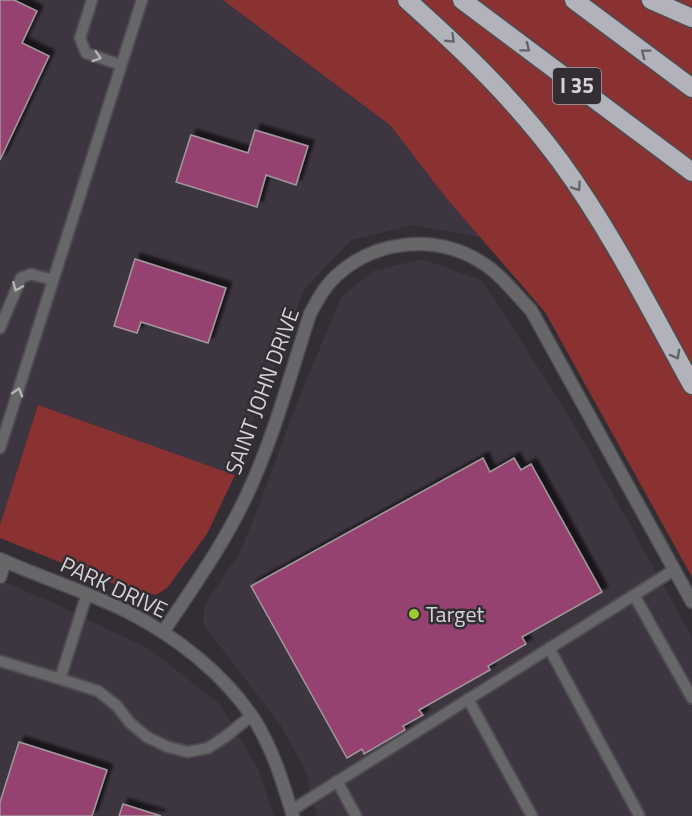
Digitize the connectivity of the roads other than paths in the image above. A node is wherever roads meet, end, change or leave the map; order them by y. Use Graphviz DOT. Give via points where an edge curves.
graph roads {
  1 [pos="92,0"];
  2 [pos="142,0"];
  3 [pos="407,0"];
  4 [pos="462,0"];
  5 [pos="574,0"];
  6 [pos="651,0"];
  7 [pos="692,18"];
  8 [pos="121,65"];
  9 [pos="692,88"];
  10 [pos="692,171"];
  11 [pos="53,280"];
  12 [pos="4,309"];
  13 [pos="0,328"];
  14 [pos="692,385"];
  15 [pos="0,448"];
  16 [pos="3,560"];
  17 [pos="674,570"];
  18 [pos="0,577"];
  19 [pos="87,594"];
  20 [pos="634,595"];
  21 [pos="692,602"];
  22 [pos="163,632"];
  23 [pos="549,648"];
  24 [pos="0,661"];
  25 [pos="60,679"];
  26 [pos="692,698"];
  27 [pos="468,699"];
  28 [pos="251,716"];
  29 [pos="337,782"];
  30 [pos="292,813"];
  31 [pos="356,816"];
  32 [pos="532,816"];
  33 [pos="638,816"];
  1 -- 8 [label="lane, one-way" via="80,38 86,53"];
  2 -- 8 [label="lane"];
  3 -- 14 [label="highway, one-way" via="487,74 560,161 624,261"];
  4 -- 10 [label="highway, I 35, one-way"];
  9 -- 5 [label="highway, one-way"];
  6 -- 7 [label="highway"];
  8 -- 11 [label="lane"];
  11 -- 12 [label="lane, one-way" via="31,274 21,278"];
  15 -- 11 [label="lane, one-way"];
  12 -- 13 [label="lane"];
  16 -- 18 [label="street"];
  16 -- 19 [label="street, PARK DRIVE"];
  17 -- 20 [label="lane"];
  17 -- 21 [label="street, SAINT JOHN DRIVE"];
  17 -- 22 [label="street, SAINT JOHN DRIVE" via="531,310 498,274 459,251 420,243 395,245 354,262 334,277 319,296 267,447 240,510"];
  19 -- 22 [label="street, PARK DRIVE"];
  19 -- 25 [label="lane"];
  20 -- 23 [label="lane"];
  20 -- 26 [label="lane"];
  22 -- 28 [label="street, PARK DRIVE" via="216,675"];
  23 -- 27 [label="lane"];
  23 -- 33 [label="lane"];
  24 -- 25 [label="lane"];
  25 -- 28 [label="lane" via="98,692 147,737 188,752 208,748"];
  27 -- 29 [label="lane"];
  27 -- 32 [label="lane"];
  28 -- 30 [label="street, PARK DRIVE" via="282,776"];
  29 -- 30 [label="lane"];
  29 -- 31 [label="lane"];
}
